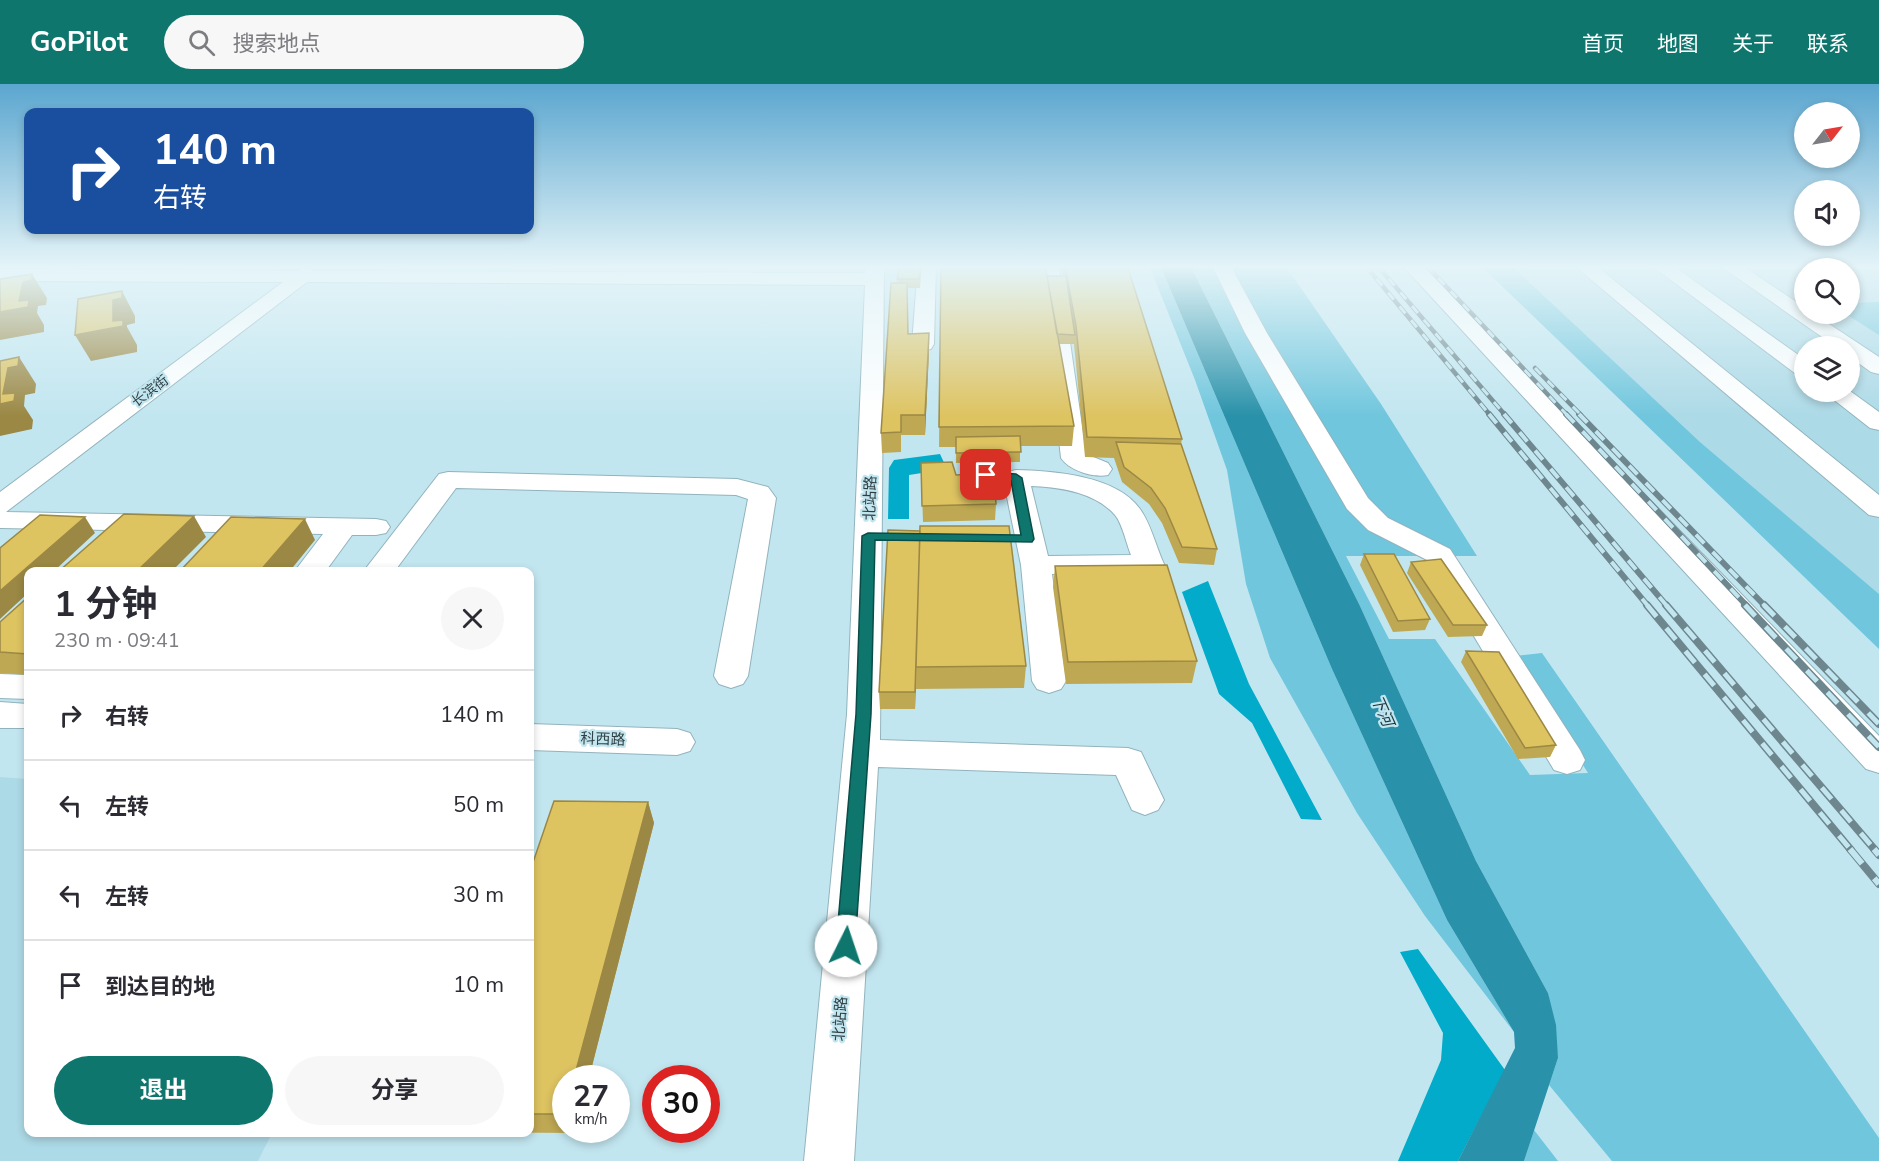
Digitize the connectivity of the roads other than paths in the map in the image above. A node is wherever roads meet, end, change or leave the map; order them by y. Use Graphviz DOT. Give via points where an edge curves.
graph roads {
  1 [pos="254,315"];
  2 [pos="876,315"];
  3 [pos="924,315"];
  4 [pos="1247,315"];
  5 [pos="1459,315"];
  6 [pos="1644,315"];
  7 [pos="1730,315"];
  8 [pos="1802,315"];
  9 [pos="1833,336"];
  10 [pos="1059,342"];
  11 [pos="923,344"];
  12 [pos="1860,354"];
  13 [pos="1794,362"];
  14 [pos="1879,367"];
  15 [pos="1850,402"];
  16 [pos="1879,423"];
  17 [pos="1036,456"];
  18 [pos="1074,458"];
  19 [pos="1099,469"];
  20 [pos="1879,509"];
  21 [pos="5,521"];
  22 [pos="131,523"];
  23 [pos="235,525"];
  24 [pos="344,527"];
  25 [pos="376,527"];
  26 [pos="1023,547"];
  27 [pos="213,548"];
  28 [pos="99,551"];
  29 [pos="313,567"];
  30 [pos="382,567"];
  31 [pos="731,676"];
  32 [pos="1049,681"];
  33 [pos="0,686"];
  34 [pos="24,687"];
  35 [pos="0,715"];
  36 [pos="24,716"];
  37 [pos="534,736"];
  38 [pos="677,742"];
  39 [pos="861,753"];
  40 [pos="1879,759"];
  41 [pos="1567,760"];
  42 [pos="1145,800"];
  43 [pos="829,1161"];
  1 -- 21 [label="street, 长滨街"];
  2 -- 39 [label="street, 北站路" via="880,536"];
  3 -- 11 [label="street"];
  4 -- 41 [label="street" via="1357,503 1377,524 1440,555"];
  5 -- 40 [label="street"];
  6 -- 20 [label="street"];
  7 -- 13 [label="street"];
  8 -- 9 [label="street"];
  10 -- 18 [label="street"];
  12 -- 14 [label="street"];
  15 -- 16 [label="street"];
  17 -- 18 [label="street"];
  18 -- 19 [label="street"];
  21 -- 22 [label="street"];
  22 -- 23 [label="street"];
  22 -- 28 [label="street"];
  23 -- 24 [label="street"];
  23 -- 27 [label="street"];
  24 -- 25 [label="street"];
  24 -- 29 [label="street"];
  26 -- 26 [label="street" via="1149,564 1128,512 1083,485 1058,478 1006,477"];
  26 -- 32 [label="street"];
  30 -- 31 [label="street" via="448,480 748,489 762,498"];
  33 -- 34 [label="street"];
  35 -- 36 [label="street"];
  37 -- 38 [label="street, 科西路"];
  39 -- 42 [label="street" via="1128,762"];
  39 -- 43 [label="street, 北站路"];
}
